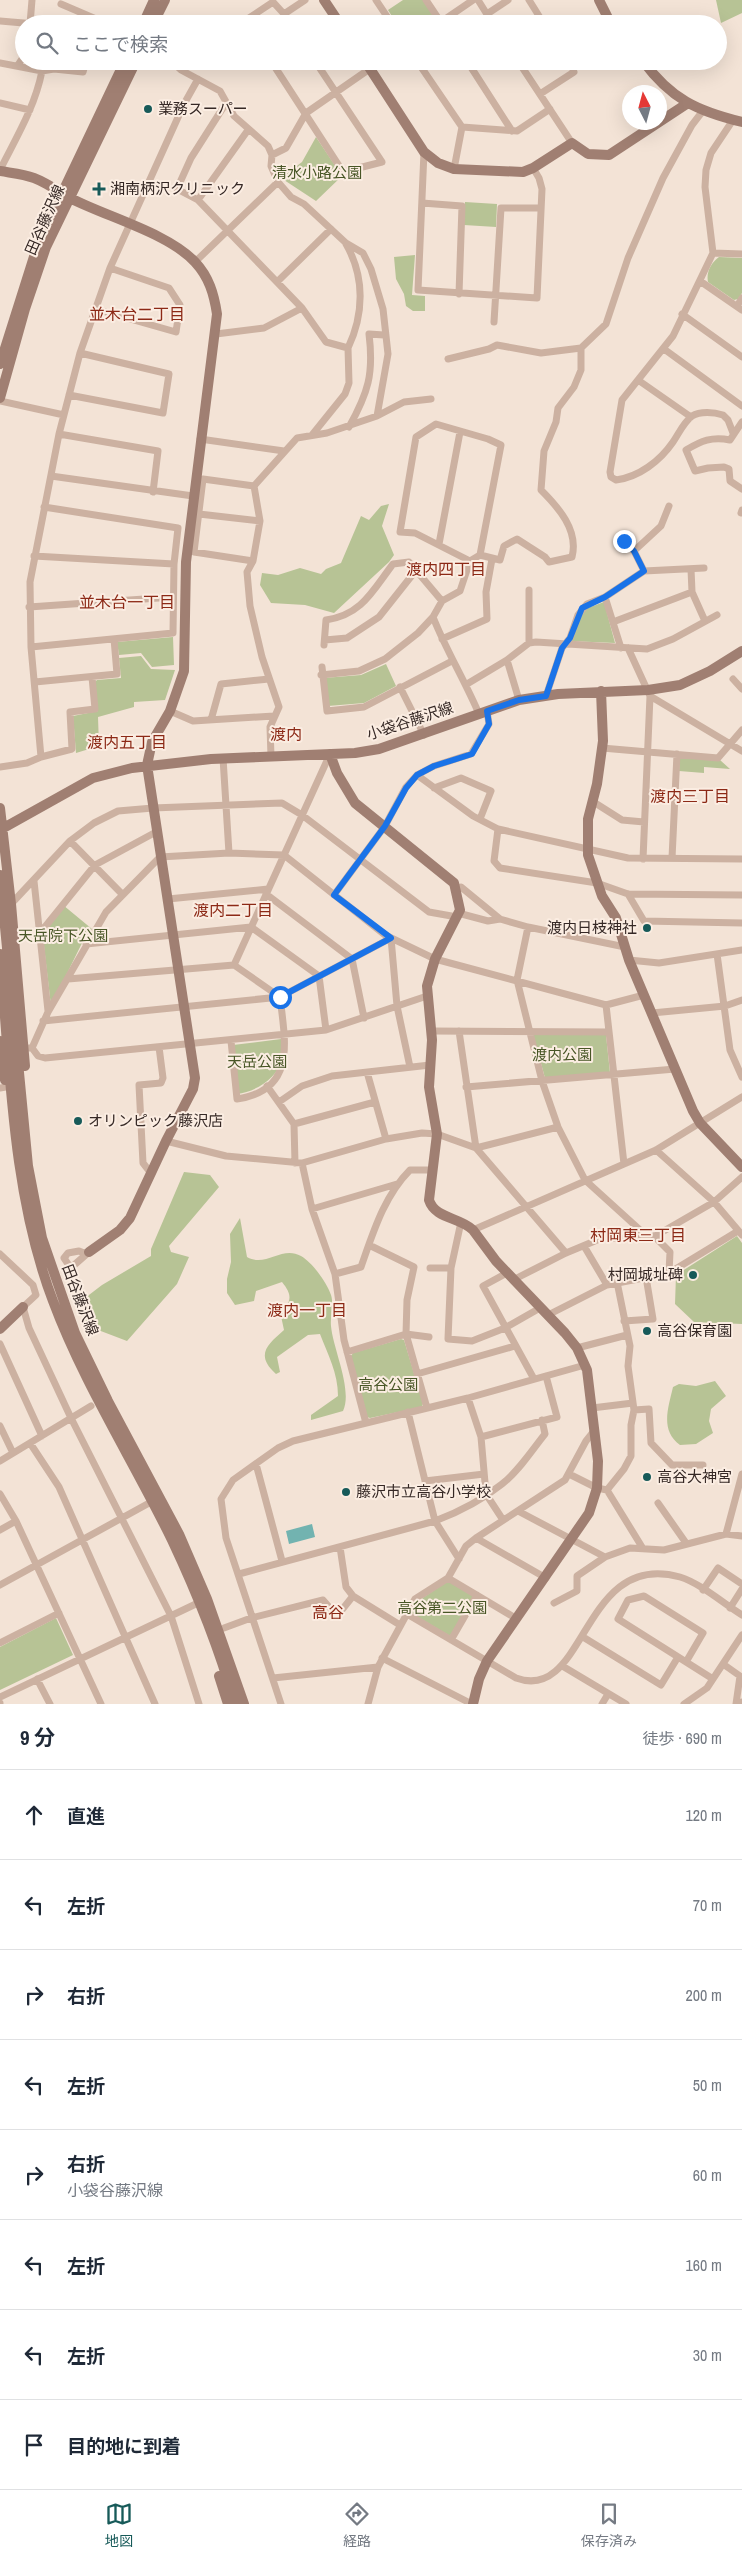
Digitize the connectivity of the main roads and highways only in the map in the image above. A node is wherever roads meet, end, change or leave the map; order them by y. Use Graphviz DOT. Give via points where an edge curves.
graph roads {
  1 [pos="154,0"];
  2 [pos="165,0"];
  3 [pos="324,0"];
  4 [pos="599,0"];
  5 [pos="147,15"];
  6 [pos="158,15"];
  7 [pos="334,15"];
  8 [pos="606,15"];
  9 [pos="121,70"];
  10 [pos="132,70"];
  11 [pos="371,70"];
  12 [pos="650,70"];
  13 [pos="688,103"];
  14 [pos="737,121"];
  15 [pos="0,171"];
  16 [pos="61,192"];
  17 [pos="71,198"];
  18 [pos="0,364"];
  19 [pos="0,400"];
  20 [pos="742,650"];
  21 [pos="601,691"];
  22 [pos="330,754"];
  23 [pos="147,765"];
  24 [pos="0,808"];
  25 [pos="1,829"];
  26 [pos="0,875"];
  27 [pos="0,954"];
  28 [pos="0,1040"];
  29 [pos="3,1087"];
  30 [pos="16,1120"];
  31 [pos="28,1166"];
  32 [pos="742,1167"];
  33 [pos="89,1252"];
  34 [pos="23,1307"];
  35 [pos="0,1329"];
  36 [pos="204,1600"];
  37 [pos="235,1687"];
  38 [pos="228,1704"];
  39 [pos="235,1704"];
  40 [pos="244,1704"];
  41 [pos="250,1704"];
  42 [pos="472,1704"];
  1 -- 5 [label="main road"];
  2 -- 6 [label="main road"];
  3 -- 7 [label="main road"];
  4 -- 8 [label="main road"];
  9 -- 16 [label="main road, 田谷藤沢線"];
  10 -- 17 [label="main road, 田谷藤沢線"];
  11 -- 13 [label="main road" via="424,152 438,163 454,169 523,172 572,143 588,154 609,155"];
  12 -- 13 [label="main road" via="659,83"];
  13 -- 14 [label="main road" via="702,112"];
  15 -- 16 [label="main road" via="34,178"];
  16 -- 17 [label="main road"];
  16 -- 18 [label="main road, 田谷藤沢線" via="38,244"];
  17 -- 19 [label="main road, 田谷藤沢線" via="46,247"];
  17 -- 23 [label="main road" via="174,246 195,262 204,273 217,314 186,562 184,670 170,711 152,742"];
  20 -- 21 [label="main road, 小袋谷藤沢線" via="710,671 680,685 649,693"];
  21 -- 22 [label="main road, 小袋谷藤沢線" via="519,700 378,749"];
  21 -- 32 [label="main road" via="602,748 588,819 587,848 597,883 616,918 629,960 700,1123"];
  22 -- 23 [label="main road, 小袋谷藤沢線"];
  22 -- 42 [label="main road" via="350,798 454,883 457,889 460,910 428,978 431,1031 429,1087 437,1134 430,1205 473,1230 510,1276 577,1348 585,1365 592,1408 602,1489 573,1539 487,1661"];
  23 -- 25 [label="main road, 小袋谷藤沢線" via="94,778"];
  23 -- 33 [label="main road" via="195,1078 193,1089 130,1218 120,1230"];
  24 -- 25 [label="main road"];
  25 -- 31 [label="main road" via="28,1048"];
  26 -- 31 [label="main road, 田谷藤沢線"];
  27 -- 30 [label="main road, 田谷藤沢線"];
  28 -- 29 [label="main road"];
  29 -- 30 [label="main road"];
  30 -- 36 [label="main road, 田谷藤沢線" via="23,1189 52,1300 151,1502"];
  31 -- 36 [label="main road, 田谷藤沢線" via="42,1238 75,1333 179,1534"];
  34 -- 35 [label="main road"];
  36 -- 37 [label="main road, 田谷藤沢線"];
  36 -- 38 [label="main road" via="206,1633"];
  36 -- 41 [label="main road" via="224,1628"];
  37 -- 39 [label="main road, 田谷藤沢線"];
  37 -- 40 [label="main road, 田谷藤沢線"];
}
